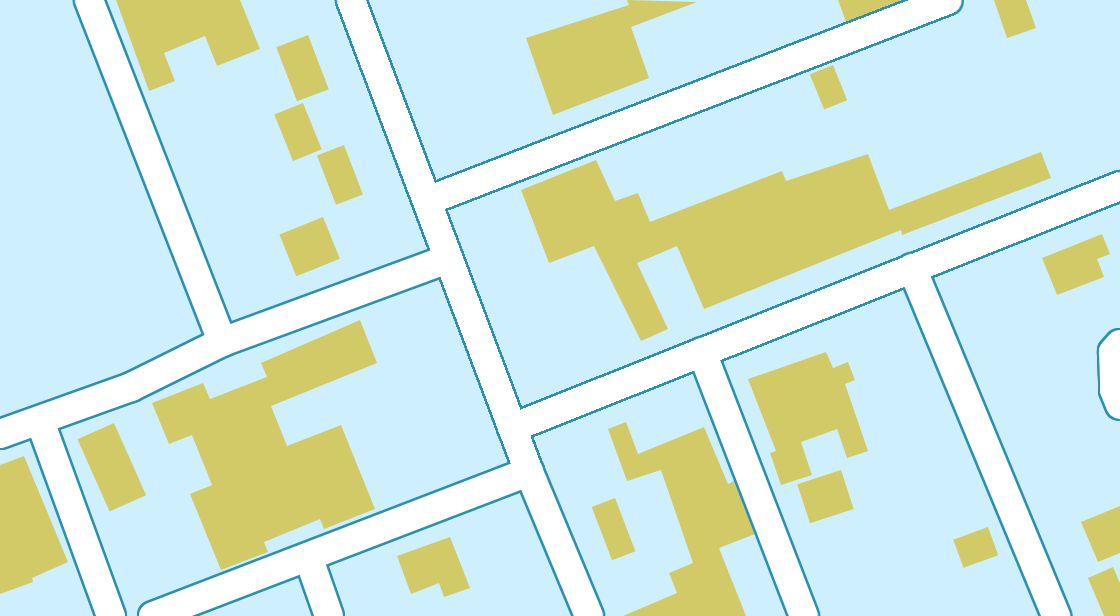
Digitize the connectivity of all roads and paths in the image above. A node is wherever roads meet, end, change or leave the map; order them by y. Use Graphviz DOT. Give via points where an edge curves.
graph roads {
  1 [pos="89,0"];
  2 [pos="351,0"];
  3 [pos="948,0"];
  4 [pos="1120,186"];
  5 [pos="427,201"];
  6 [pos="447,259"];
  7 [pos="912,268"];
  8 [pos="222,342"];
  9 [pos="1120,344"];
  10 [pos="702,352"];
  11 [pos="1120,405"];
  12 [pos="40,421"];
  13 [pos="512,428"];
  14 [pos="0,434"];
  15 [pos="529,472"];
  16 [pos="309,559"];
  17 [pos="111,616"];
  18 [pos="153,616"];
  19 [pos="329,616"];
  20 [pos="589,616"];
  21 [pos="804,616"];
  22 [pos="1056,616"];
  1 -- 8 [label="street"];
  2 -- 5 [label="street"];
  3 -- 5 [label="street"];
  4 -- 7 [label="street"];
  5 -- 6 [label="street"];
  6 -- 8 [label="street"];
  6 -- 13 [label="street"];
  7 -- 10 [label="street"];
  7 -- 22 [label="street"];
  8 -- 12 [label="street" via="131,387"];
  9 -- 11 [label="street" via="1113,352 1114,390"];
  10 -- 13 [label="street"];
  10 -- 21 [label="street"];
  12 -- 14 [label="street"];
  12 -- 17 [label="street"];
  13 -- 15 [label="street"];
  15 -- 16 [label="street"];
  15 -- 20 [label="street"];
  16 -- 18 [label="street"];
  16 -- 19 [label="street"];
}
